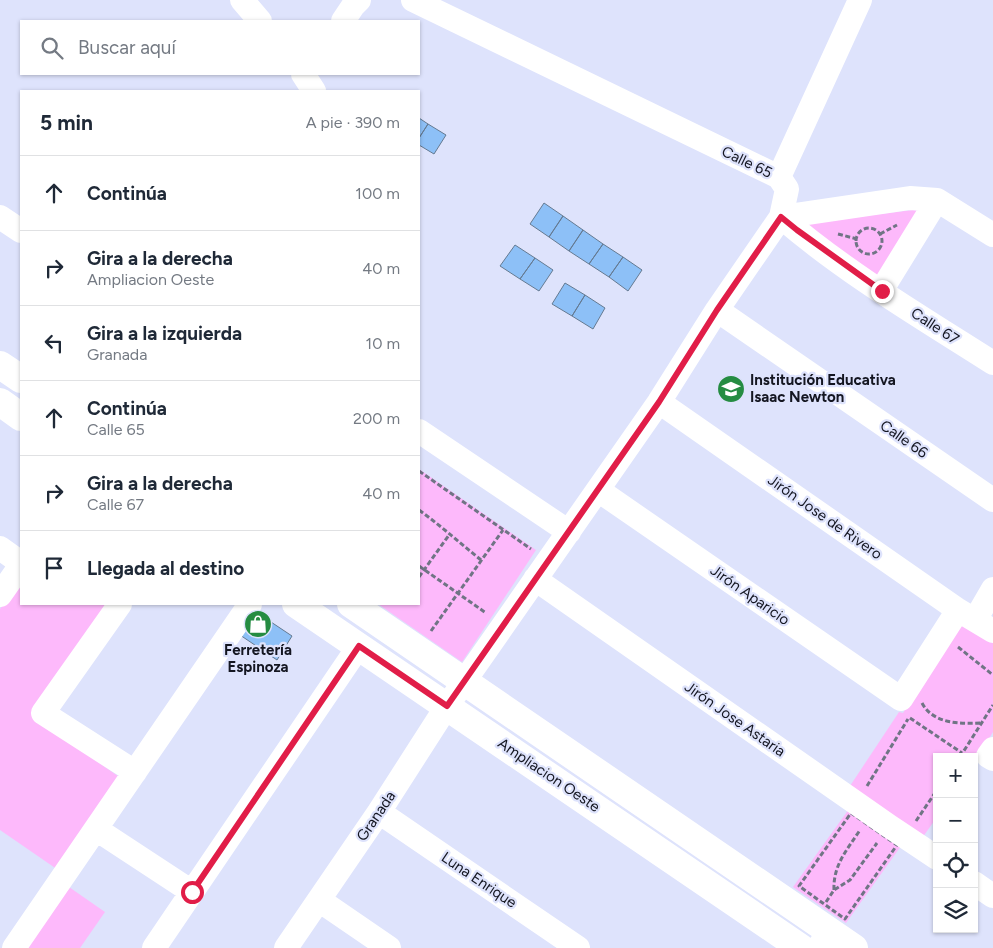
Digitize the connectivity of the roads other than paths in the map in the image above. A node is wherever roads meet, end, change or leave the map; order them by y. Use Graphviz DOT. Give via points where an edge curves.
graph roads {
  1 [pos="242,0"];
  2 [pos="359,0"];
  3 [pos="412,0"];
  4 [pos="860,0"];
  5 [pos="259,20"];
  6 [pos="344,20"];
  7 [pos="779,177"];
  8 [pos="937,200"];
  9 [pos="0,217"];
  10 [pos="781,217"];
  11 [pos="20,230"];
  12 [pos="993,235"];
  13 [pos="882,291"];
  14 [pos="717,310"];
  15 [pos="993,363"];
  16 [pos="0,365"];
  17 [pos="20,378"];
  18 [pos="0,402"];
  19 [pos="659,402"];
  20 [pos="20,415"];
  21 [pos="420,432"];
  22 [pos="598,490"];
  23 [pos="993,500"];
  24 [pos="569,532"];
  25 [pos="0,548"];
  26 [pos="20,563"];
  27 [pos="20,565"];
  28 [pos="535,578"];
  29 [pos="993,589"];
  30 [pos="0,595"];
  31 [pos="119,605"];
  32 [pos="249,605"];
  33 [pos="298,605"];
  34 [pos="351,605"];
  35 [pos="975,620"];
  36 [pos="359,646"];
  37 [pos="464,682"];
  38 [pos="447,706"];
  39 [pos="135,772"];
  40 [pos="380,812"];
  41 [pos="96,829"];
  42 [pos="933,855"];
  43 [pos="978,886"];
  44 [pos="192,892"];
  45 [pos="993,896"];
  46 [pos="319,900"];
  47 [pos="824,940"];
  48 [pos="14,948"];
  49 [pos="154,948"];
  50 [pos="286,948"];
  51 [pos="389,948"];
  52 [pos="578,948"];
  53 [pos="801,948"];
  54 [pos="854,948"];
  1 -- 5 [label="street"];
  2 -- 6 [label="street"];
  3 -- 7 [label="street, Calle 65"];
  4 -- 7 [label="street"];
  7 -- 10 [label="street, Calle 65" via="787,189"];
  8 -- 10 [label="street" via="910,198"];
  8 -- 12 [label="street"];
  8 -- 13 [label="street"];
  9 -- 11 [label="street"];
  10 -- 13 [label="street, Calle 67"];
  10 -- 14 [label="street, Calle 65"];
  13 -- 15 [label="street, Calle 67"];
  14 -- 19 [label="street, Calle 65"];
  14 -- 23 [label="street, Calle 66"];
  16 -- 17 [label="main road"];
  18 -- 20 [label="main road"];
  19 -- 22 [label="street, Calle 65"];
  19 -- 35 [label="street, Jirón Jose de Rivero"];
  21 -- 24 [label="street"];
  22 -- 24 [label="street, Calle 65"];
  22 -- 35 [label="street, Jirón Aparicio" via="910,706"];
  24 -- 28 [label="street, Calle 65"];
  25 -- 26 [label="street"];
  27 -- 30 [label="street"];
  28 -- 37 [label="street, Calle 65"];
  28 -- 42 [label="street, Jirón Jose Astaria"];
  29 -- 35 [label="street"];
  31 -- 39 [label="street" via="44,713"];
  32 -- 39 [label="street"];
  33 -- 36 [label="main road, Ampliacion Oeste"];
  34 -- 37 [label="main road, Ampliacion Oeste"];
  36 -- 38 [label="main road, Ampliacion Oeste"];
  36 -- 44 [label="street"];
  37 -- 38 [label="street, Granada"];
  37 -- 47 [label="main road, Ampliacion Oeste"];
  38 -- 40 [label="street, Granada"];
  38 -- 53 [label="main road, Ampliacion Oeste"];
  39 -- 41 [label="street"];
  40 -- 46 [label="street, Granada"];
  40 -- 52 [label="street, Luna Enrique"];
  41 -- 44 [label="street"];
  41 -- 48 [label="street"];
  43 -- 45 [label="street"];
  44 -- 49 [label="street"];
  46 -- 50 [label="street, Granada"];
  46 -- 51 [label="street"];
  47 -- 54 [label="main road, Ampliacion Oeste"];
}
